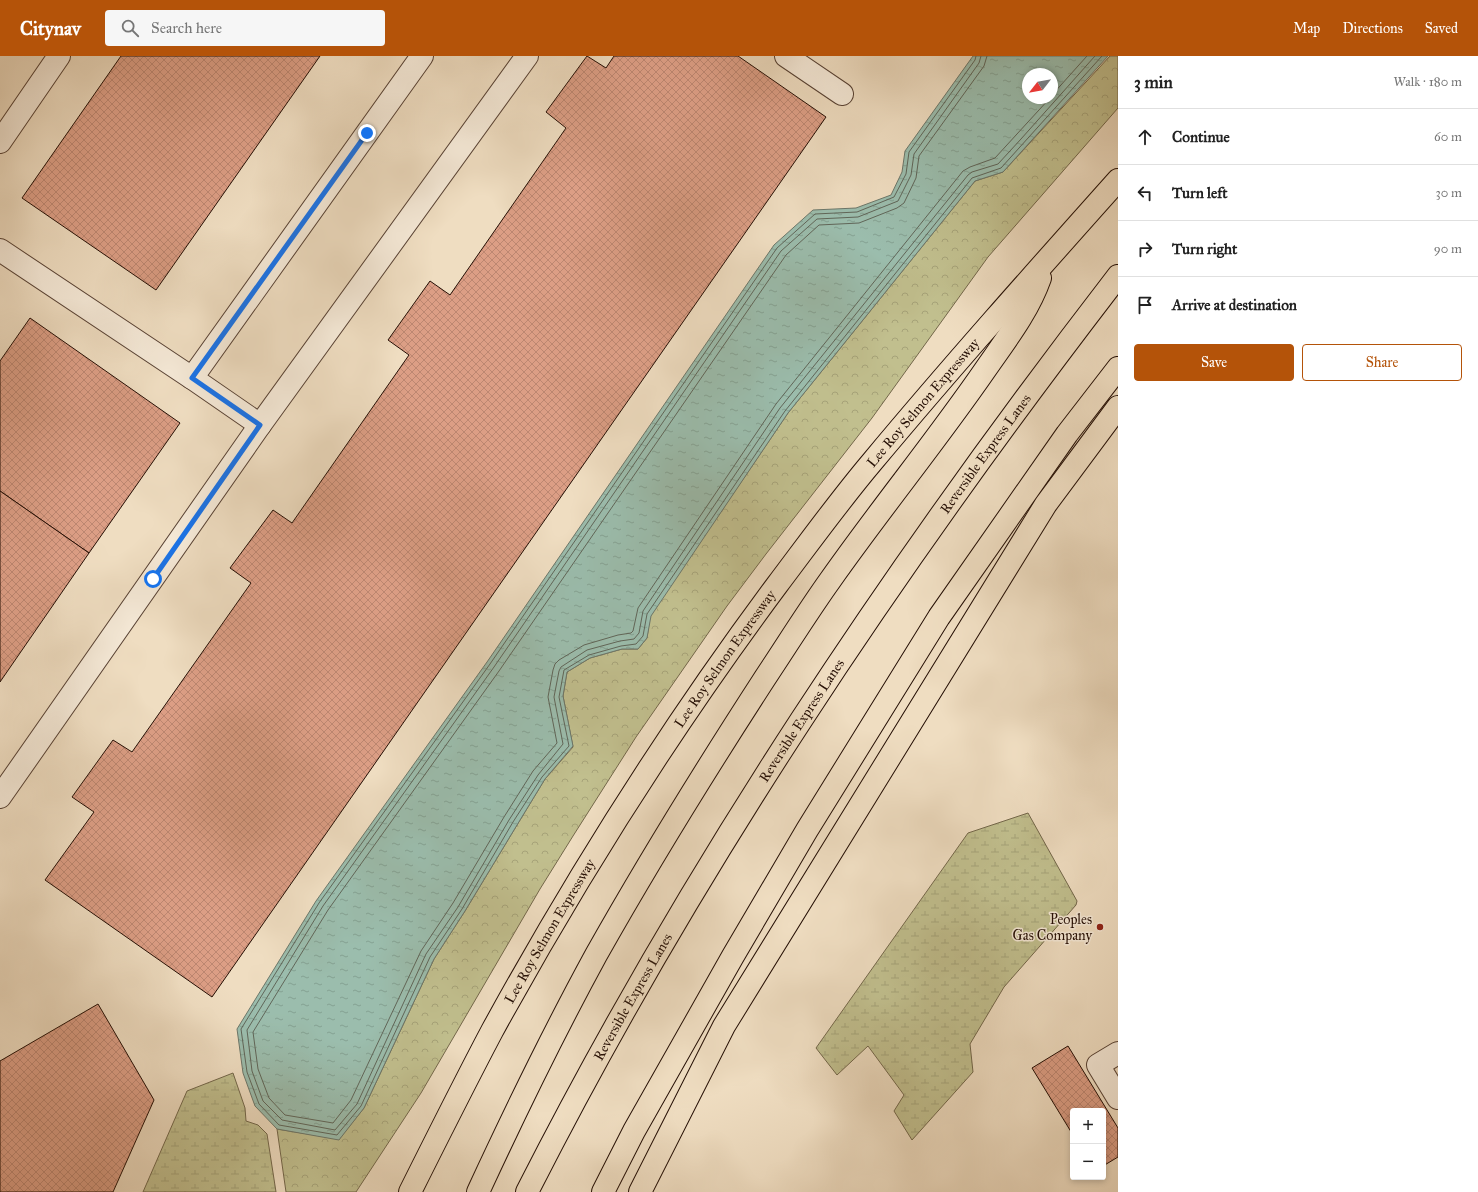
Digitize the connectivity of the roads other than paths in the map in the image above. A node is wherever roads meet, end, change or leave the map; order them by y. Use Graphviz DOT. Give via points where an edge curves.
graph roads {
  1 [pos="59,56"];
  2 [pos="422,56"];
  3 [pos="527,56"];
  4 [pos="786,56"];
  5 [pos="842,94"];
  6 [pos="0,142"];
  7 [pos="1118,180"];
  8 [pos="0,251"];
  9 [pos="1046,261"];
  10 [pos="1118,276"];
  11 [pos="1118,368"];
  12 [pos="192,378"];
  13 [pos="1118,407"];
  14 [pos="260,425"];
  15 [pos="0,798"];
  16 [pos="1118,1053"];
  17 [pos="1118,1098"];
  18 [pos="410,1192"];
  19 [pos="478,1192"];
  20 [pos="527,1192"];
  21 [pos="603,1192"];
  22 [pos="640,1192"];
  1 -- 6 [label="street"];
  2 -- 12 [label="street"];
  3 -- 14 [label="street"];
  4 -- 5 [label="street"];
  7 -- 9 [label="highway, Lee Roy Selmon Expressway"];
  8 -- 12 [label="street"];
  9 -- 18 [label="highway, Lee Roy Selmon Expressway" via="870,464 776,586 700,694 626,804 557,917 492,1032"];
  9 -- 19 [label="highway" via="1034,293 1018,322 956,412 831,579 666,834 581,984"];
  10 -- 20 [label="highway, Reversible Express Lanes" via="968,476 802,718 648,969 597,1058"];
  11 -- 21 [label="highway" via="1067,434 935,624 807,830 737,949 634,1131"];
  12 -- 14 [label="street"];
  13 -- 22 [label="highway" via="1046,504 728,1019"];
  14 -- 15 [label="street"];
  16 -- 17 [label="street" via="1098,1065"];
}
